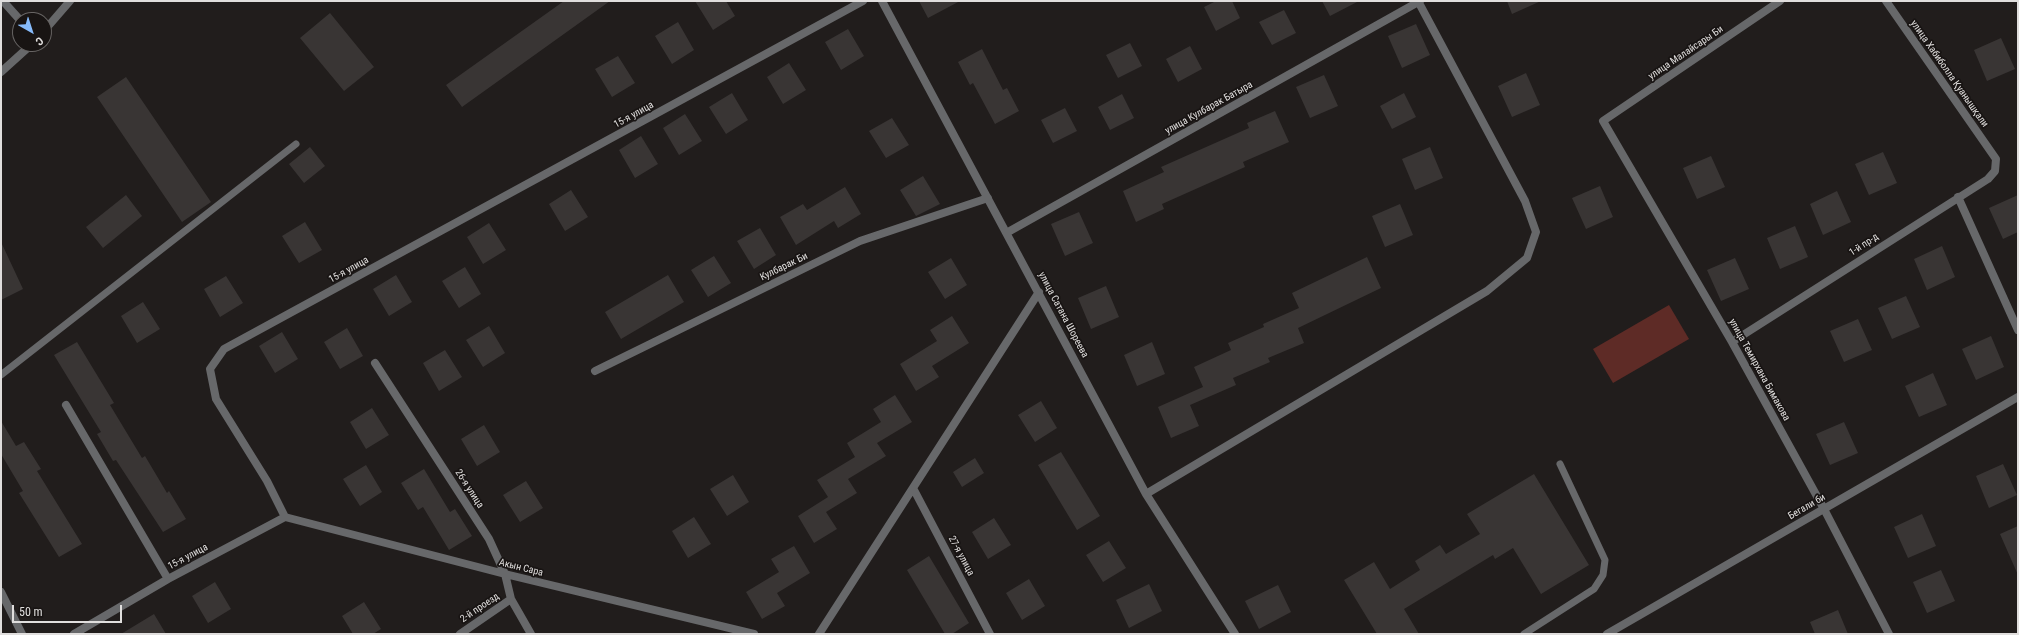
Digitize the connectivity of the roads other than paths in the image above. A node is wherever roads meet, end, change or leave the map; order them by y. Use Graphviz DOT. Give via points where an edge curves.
graph roads {
  1 [pos="3,1"];
  2 [pos="70,1"];
  3 [pos="863,1"];
  4 [pos="882,1"];
  5 [pos="1419,1"];
  6 [pos="1780,1"];
  7 [pos="1886,1"];
  8 [pos="13,12"];
  9 [pos="52,22"];
  10 [pos="23,52"];
  11 [pos="1,72"];
  12 [pos="1603,121"];
  13 [pos="296,144"];
  14 [pos="1996,158"];
  15 [pos="1958,197"];
  16 [pos="988,198"];
  17 [pos="1008,232"];
  18 [pos="1039,292"];
  19 [pos="2018,330"];
  20 [pos="1732,342"];
  21 [pos="375,362"];
  22 [pos="595,371"];
  23 [pos="1,375"];
  24 [pos="2018,397"];
  25 [pos="66,405"];
  26 [pos="1560,464"];
  27 [pos="913,488"];
  28 [pos="1146,494"];
  29 [pos="1824,508"];
  30 [pos="285,517"];
  31 [pos="505,574"];
  32 [pos="168,579"];
  33 [pos="1,592"];
  34 [pos="511,599"];
  35 [pos="22,634"];
  36 [pos="74,634"];
  37 [pos="460,634"];
  38 [pos="531,634"];
  39 [pos="754,634"];
  40 [pos="819,634"];
  41 [pos="990,634"];
  42 [pos="1235,634"];
  43 [pos="1524,634"];
  44 [pos="1607,634"];
  45 [pos="1888,634"];
  1 -- 8 [label="street"];
  2 -- 9 [label="street"];
  3 -- 30 [label="street, 15-я улица" via="224,349 210,369 216,399"];
  4 -- 16 [label="street, улица Сатана Шореева"];
  5 -- 17 [label="street, улица Кулбарак Батыра"];
  5 -- 28 [label="street" via="1525,201 1536,232 1527,258 1487,291"];
  6 -- 12 [label="street, улица Малайcары Би"];
  7 -- 14 [label="street, улица Хабиболла Қуанышқали"];
  10 -- 11 [label="street"];
  12 -- 20 [label="street, улица Темирхана Бимакова"];
  13 -- 23 [label="lane"];
  14 -- 15 [label="street, 1-й пр-д" via="1995,171 1988,179"];
  15 -- 19 [label="street"];
  15 -- 20 [label="street, 1-й пр-д"];
  16 -- 17 [label="street, улица Сатана Шореева"];
  16 -- 22 [label="street, Кулбарак Би" via="860,241"];
  17 -- 18 [label="street, улица Сатана Шореева"];
  18 -- 27 [label="street"];
  18 -- 28 [label="street, улица Сатана Шореева"];
  20 -- 29 [label="street, улица Темирхана Бимакова"];
  21 -- 31 [label="street, 26-я улица" via="489,539"];
  24 -- 29 [label="street, Бегали би"];
  25 -- 32 [label="street"];
  26 -- 43 [label="lane" via="1605,560 1603,575 1594,589"];
  27 -- 40 [label="street"];
  27 -- 41 [label="street, 27-я улица"];
  28 -- 42 [label="street, улица Сатана Шореева"];
  29 -- 44 [label="street, Бегали би"];
  29 -- 45 [label="street, улица Темирхана Бимакова"];
  30 -- 31 [label="street, Акын Сара"];
  30 -- 32 [label="street, 15-я улица"];
  31 -- 34 [label="street, 26-я улица"];
  31 -- 39 [label="street, Акын Сара"];
  32 -- 36 [label="street, 15-я улица"];
  33 -- 35 [label="street"];
  34 -- 37 [label="street, 2-й проезд"];
  34 -- 38 [label="street, 26-я улица"];
}
